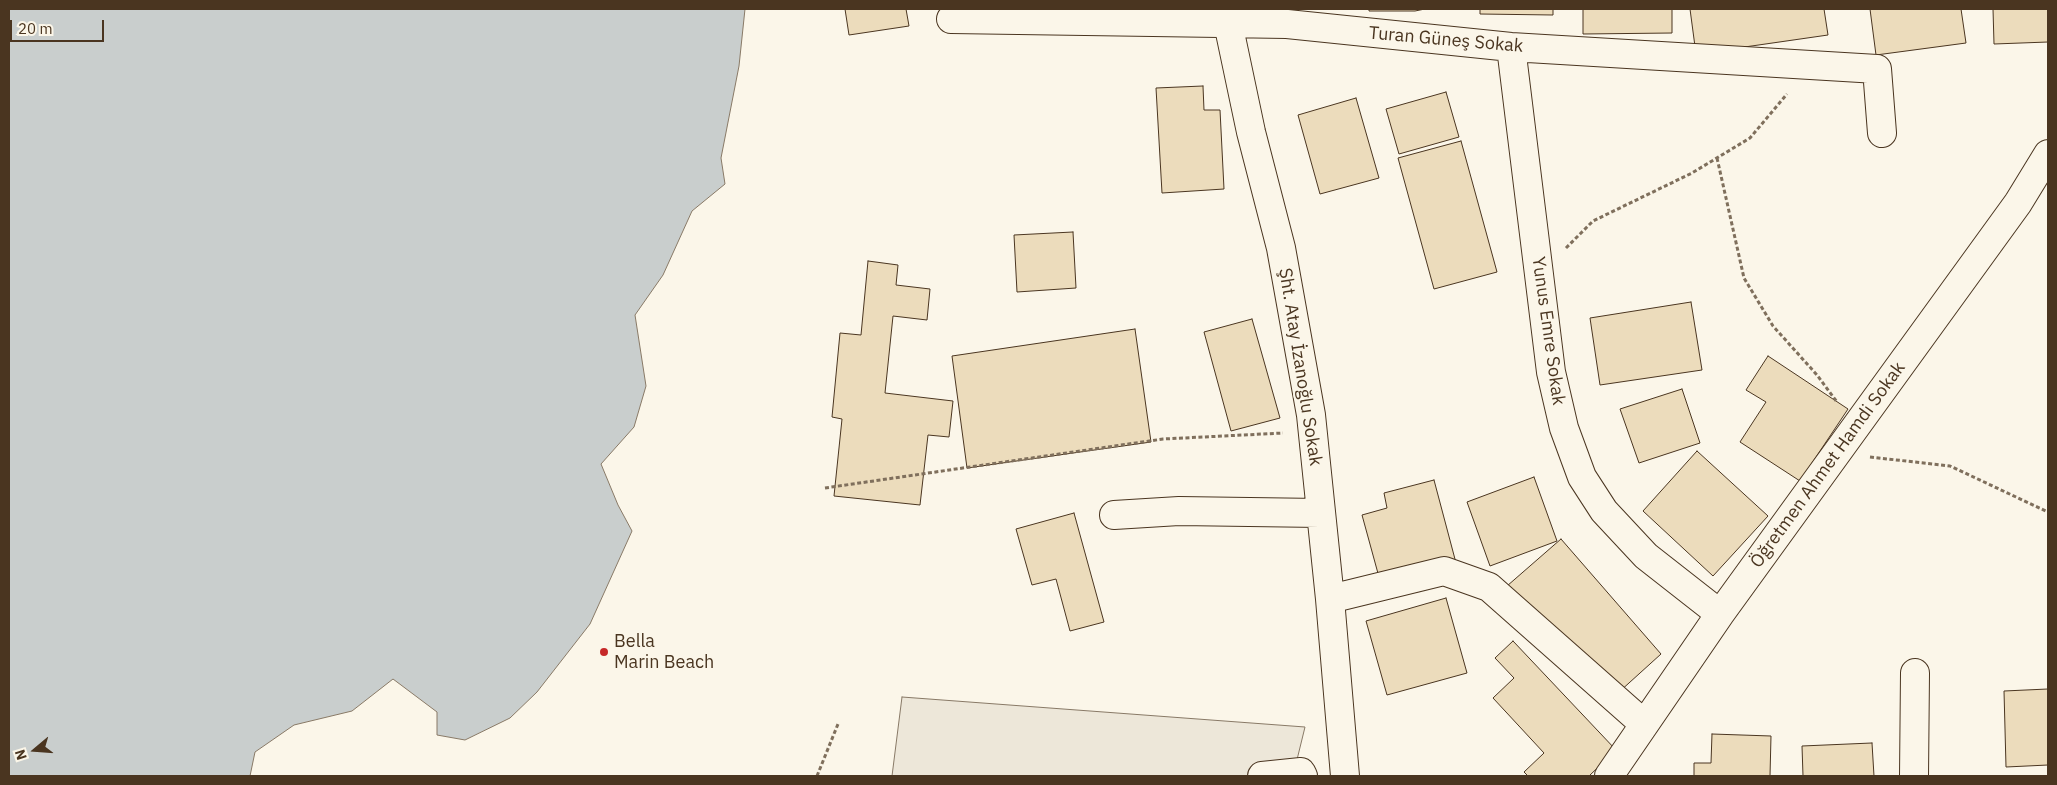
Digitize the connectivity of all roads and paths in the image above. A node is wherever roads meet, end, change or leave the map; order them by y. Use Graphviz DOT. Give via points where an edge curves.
graph roads {
  1 [pos="951,19"];
  2 [pos="1228,23"];
  3 [pos="1511,47"];
  4 [pos="1810,65"];
  5 [pos="1882,133"];
  6 [pos="2048,154"];
  7 [pos="1717,158"];
  8 [pos="1540,275"];
  9 [pos="1856,427"];
  10 [pos="1313,432"];
  11 [pos="1837,453"];
  12 [pos="825,488"];
  13 [pos="2048,512"];
  14 [pos="1320,513"];
  15 [pos="1114,515"];
  16 [pos="1330,599"];
  17 [pos="1720,614"];
  18 [pos="1915,672"];
  19 [pos="838,724"];
  20 [pos="1644,724"];
  21 [pos="817,776"];
  22 [pos="1262,776"];
  23 [pos="1303,776"];
  24 [pos="1345,776"];
  25 [pos="1609,776"];
  26 [pos="1914,776"];
  1 -- 2 [label="street, Turan Güneş Sokak"];
  2 -- 3 [label="street, Turan Güneş Sokak" via="1287,24"];
  2 -- 10 [label="street, Şht. Atay İzanoğlu Sokak" via="1281,248"];
  3 -- 4 [label="street, Turan Güneş Sokak"];
  3 -- 8 [label="street, Yunus Emre Sokak"];
  4 -- 5 [label="street, Turan Güneş Sokak" via="1877,69"];
  4 -- 7 [label="path" via="1750,138"];
  6 -- 9 [label="street, Öğretmen Ahmet Hamdi Sokak" via="2018,203"];
  7 -- 8 [label="path" via="1592,221"];
  7 -- 9 [label="path" via="1744,278 1773,326"];
  8 -- 17 [label="street, Yunus Emre Sokak" via="1551,372 1564,428 1582,477 1604,511 1646,556"];
  9 -- 11 [label="street, Öğretmen Ahmet Hamdi Sokak"];
  10 -- 12 [label="path" via="1163,439"];
  10 -- 14 [label="street, Şht. Atay İzanoğlu Sokak"];
  11 -- 13 [label="path" via="1950,466"];
  11 -- 17 [label="street, Öğretmen Ahmet Hamdi Sokak"];
  14 -- 15 [label="street" via="1179,511"];
  14 -- 16 [label="street, Şht. Atay İzanoğlu Sokak"];
  16 -- 20 [label="street" via="1444,571 1489,587"];
  16 -- 24 [label="street, Şht. Atay İzanoğlu Sokak"];
  17 -- 20 [label="street, Öğretmen Ahmet Hamdi Sokak"];
  18 -- 26 [label="street"];
  19 -- 21 [label="path"];
  20 -- 25 [label="street, Öğretmen Ahmet Hamdi Sokak"];
  22 -- 23 [label="street" via="1301,772"];
}
